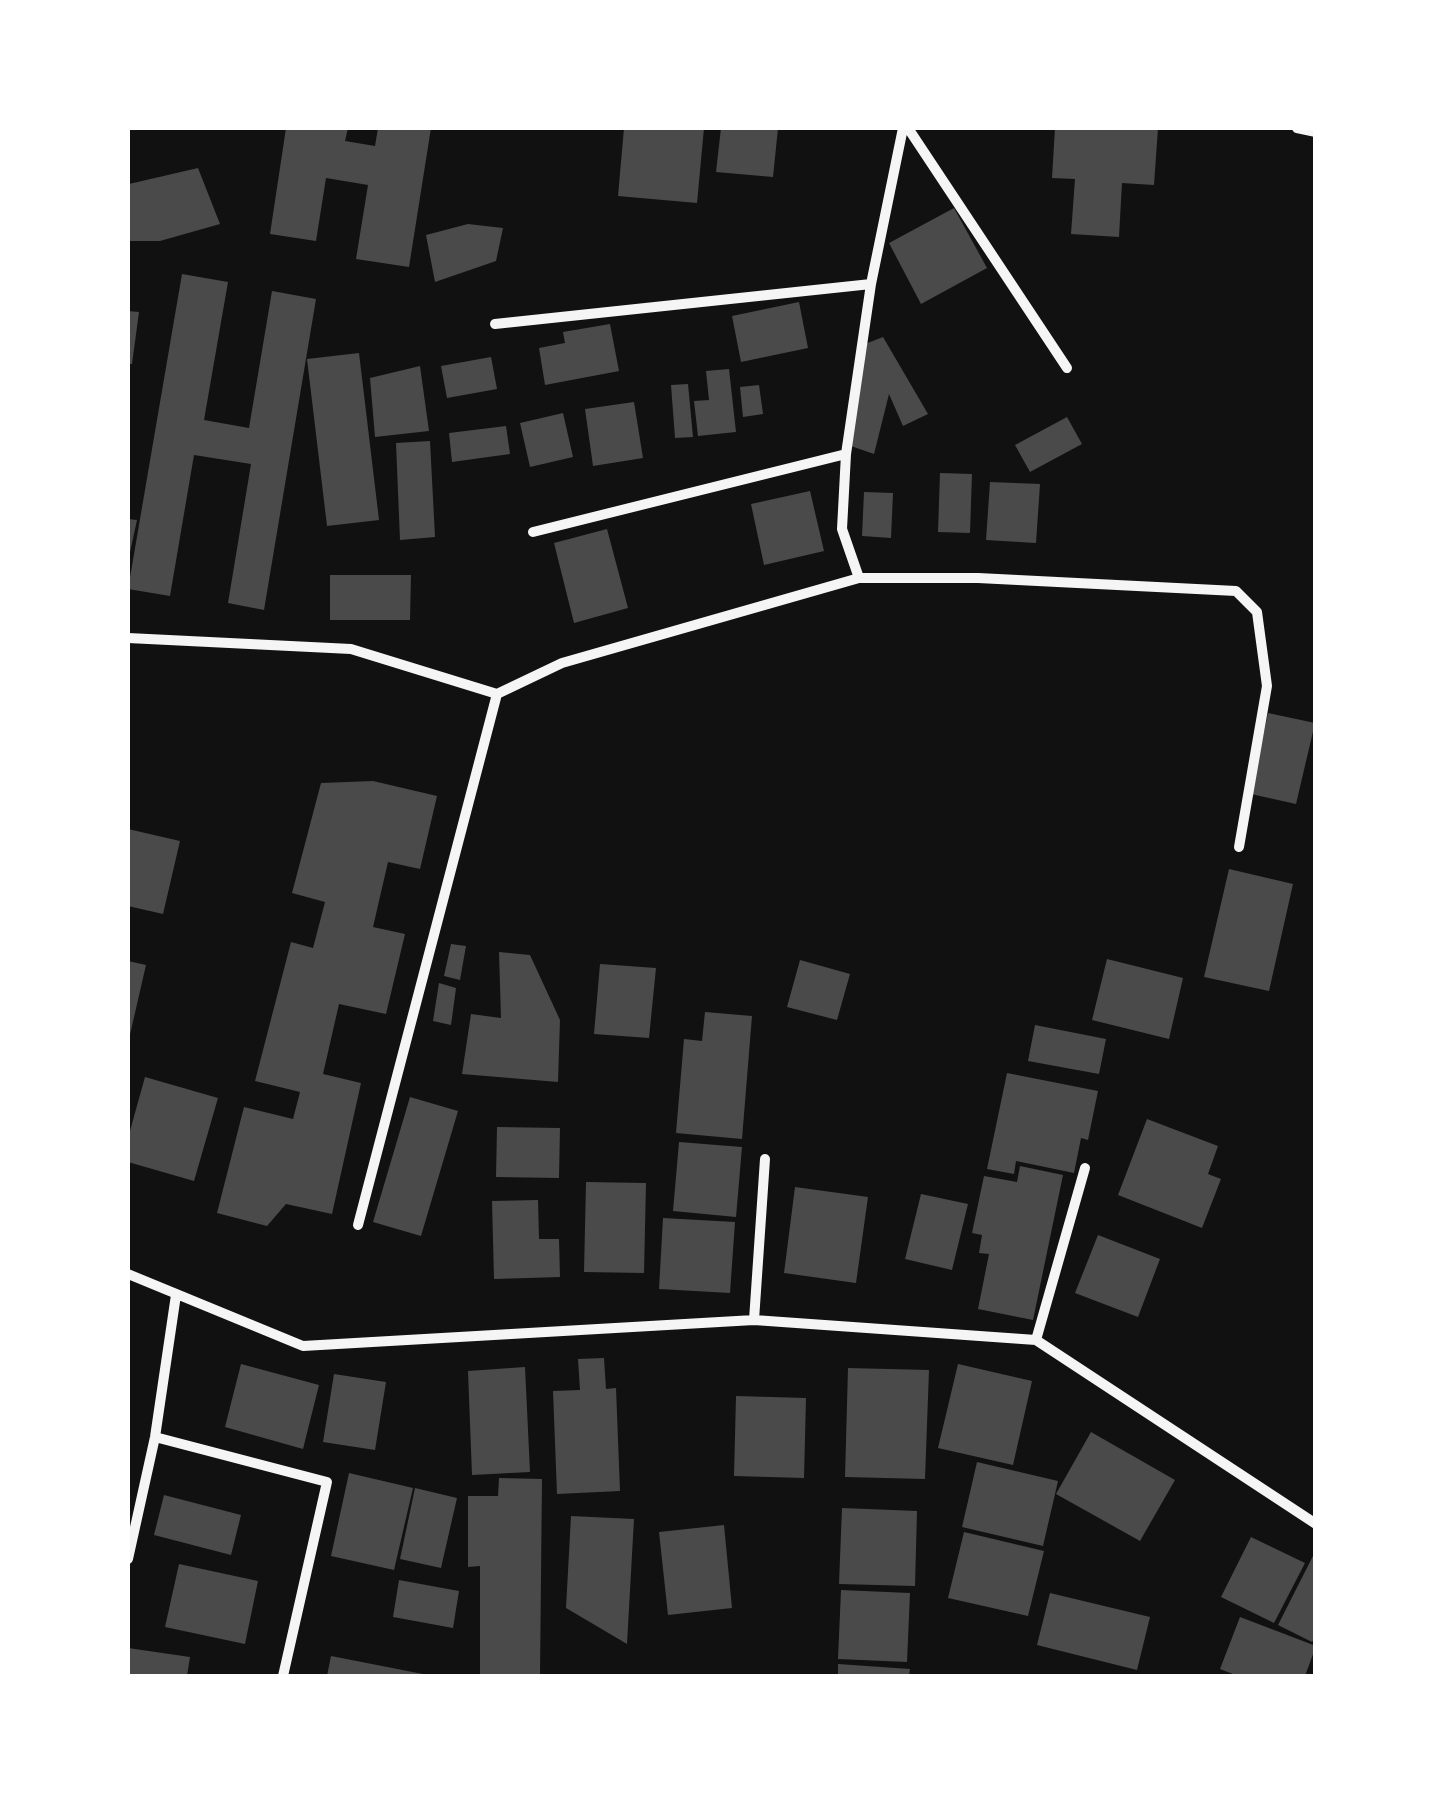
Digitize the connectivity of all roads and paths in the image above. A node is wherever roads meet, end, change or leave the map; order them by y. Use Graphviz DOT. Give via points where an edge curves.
graph roads {
  1 [pos="905,128"];
  2 [pos="1298,128"];
  3 [pos="1316,132"];
  4 [pos="871,284"];
  5 [pos="495,324"];
  6 [pos="1067,368"];
  7 [pos="846,454"];
  8 [pos="533,532"];
  9 [pos="858,578"];
  10 [pos="128,638"];
  11 [pos="497,694"];
  12 [pos="1239,847"];
  13 [pos="765,1159"];
  14 [pos="1086,1168"];
  15 [pos="358,1225"];
  16 [pos="128,1274"];
  17 [pos="176,1295"];
  18 [pos="754,1320"];
  19 [pos="1036,1340"];
  20 [pos="155,1437"];
  21 [pos="1316,1524"];
  22 [pos="128,1559"];
  23 [pos="283,1676"];
  1 -- 4 [label="street"];
  1 -- 6 [label="street"];
  2 -- 3 [label="street"];
  4 -- 5 [label="street"];
  4 -- 7 [label="street"];
  7 -- 8 [label="street"];
  7 -- 9 [label="street" via="842,529"];
  9 -- 11 [label="street" via="562,663"];
  9 -- 12 [label="street" via="1236,590 1258,612 1266,686"];
  10 -- 11 [label="street" via="351,649"];
  11 -- 15 [label="street"];
  13 -- 18 [label="street"];
  14 -- 19 [label="street"];
  16 -- 17 [label="street"];
  17 -- 18 [label="street" via="303,1346"];
  17 -- 20 [label="street"];
  18 -- 19 [label="street"];
  19 -- 21 [label="street"];
  20 -- 22 [label="street"];
  20 -- 23 [label="street" via="327,1482"];
}
